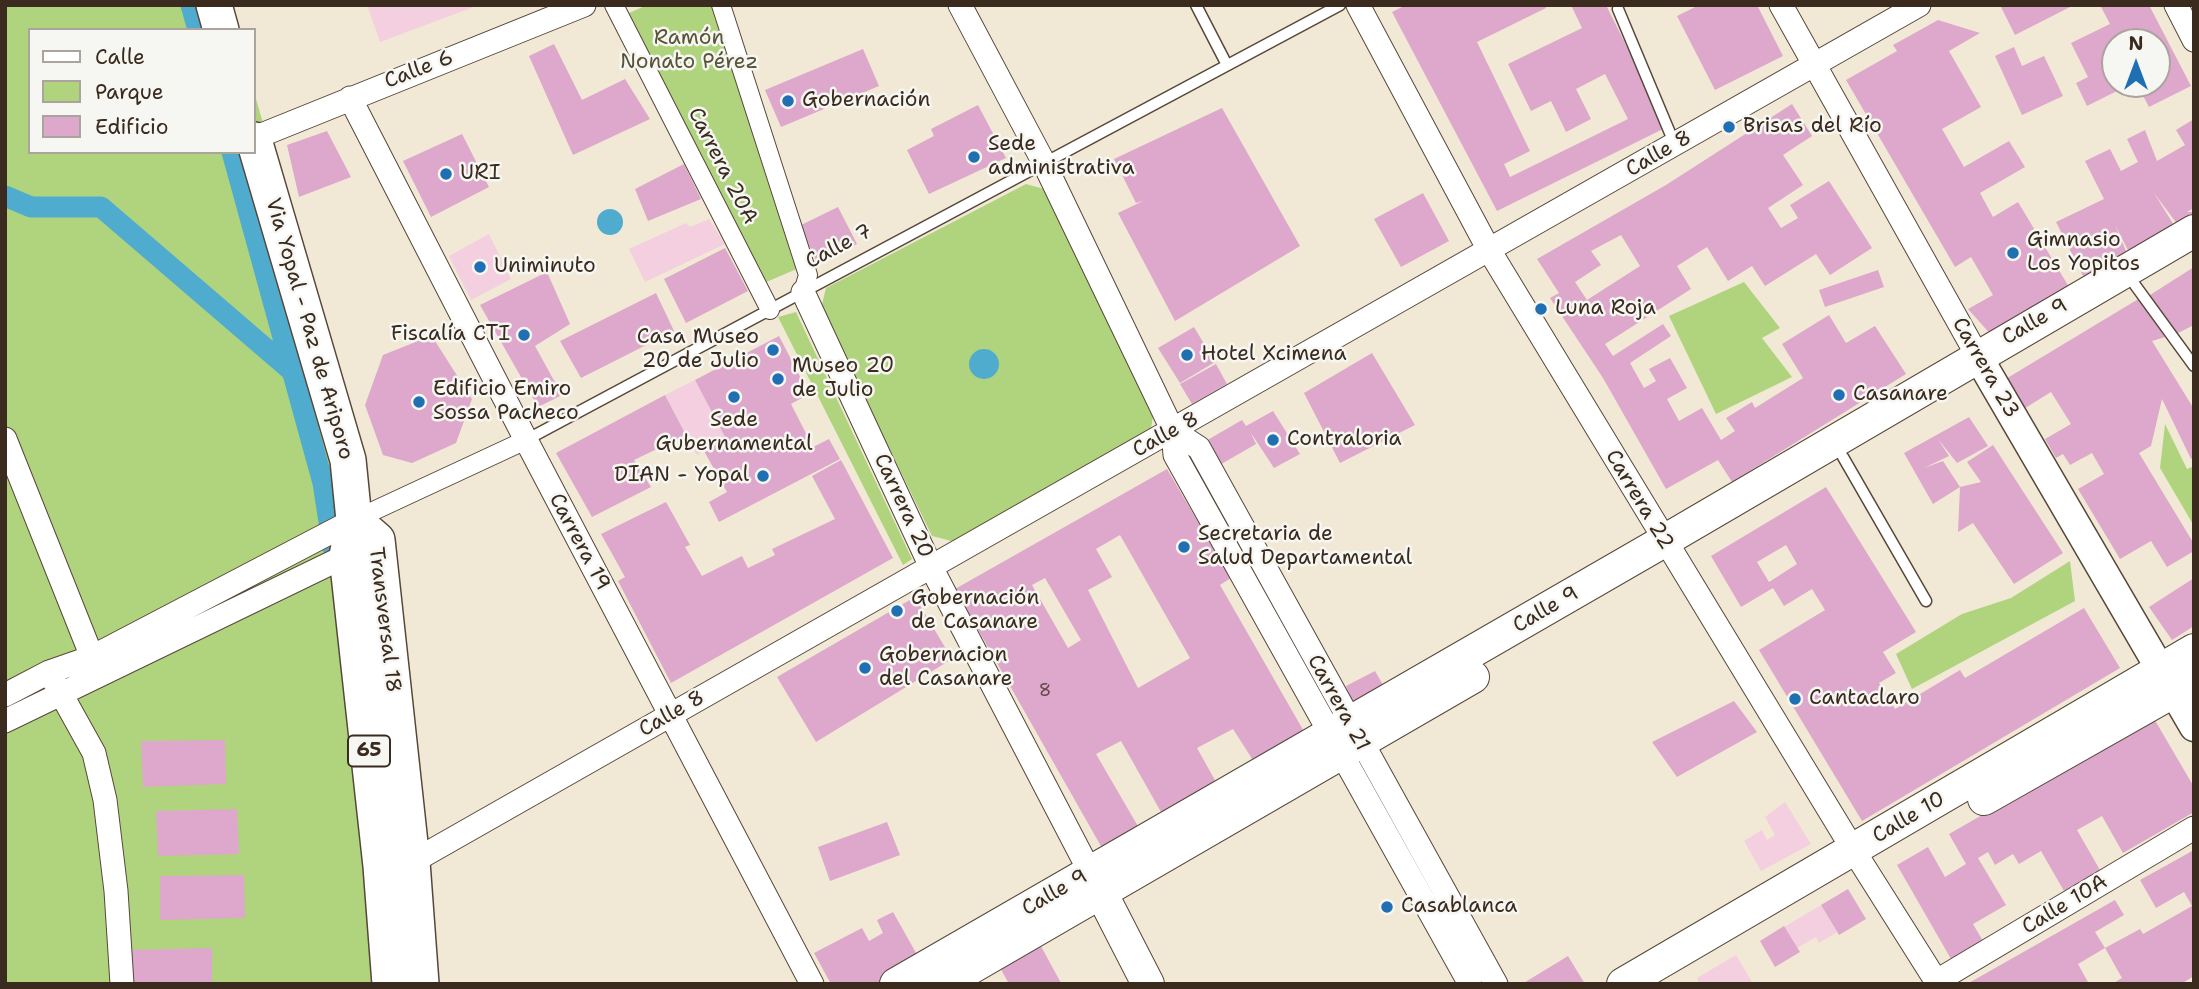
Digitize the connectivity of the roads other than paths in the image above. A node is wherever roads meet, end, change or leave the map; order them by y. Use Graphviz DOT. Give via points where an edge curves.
graph roads {
  1 [pos="214,5"];
  2 [pos="584,5"];
  3 [pos="614,5"];
  4 [pos="721,5"];
  5 [pos="960,5"];
  6 [pos="1196,5"];
  7 [pos="1340,5"];
  8 [pos="1358,5"];
  9 [pos="1781,5"];
  10 [pos="1919,5"];
  11 [pos="2176,5"];
  12 [pos="1618,9"];
  13 [pos="220,28"];
  14 [pos="2194,40"];
  15 [pos="1227,65"];
  16 [pos="1815,65"];
  17 [pos="350,98"];
  18 [pos="256,138"];
  19 [pos="1675,145"];
  20 [pos="256,146"];
  21 [pos="1044,163"];
  22 [pos="2194,231"];
  23 [pos="1489,250"];
  24 [pos="2194,251"];
  25 [pos="2135,285"];
  26 [pos="803,292"];
  27 [pos="770,310"];
  28 [pos="1982,363"];
  29 [pos="2194,366"];
  30 [pos="1173,431"];
  31 [pos="5,439"];
  32 [pos="526,440"];
  33 [pos="1843,457"];
  34 [pos="358,534"];
  35 [pos="1670,549"];
  36 [pos="931,567"];
  37 [pos="1926,601"];
  38 [pos="2194,650"];
  39 [pos="92,657"];
  40 [pos="49,672"];
  41 [pos="2176,681"];
  42 [pos="61,692"];
  43 [pos="5,695"];
  44 [pos="669,716"];
  45 [pos="5,721"];
  46 [pos="2194,727"];
  47 [pos="1346,739"];
  48 [pos="2194,828"];
  49 [pos="1858,859"];
  50 [pos="396,864"];
  51 [pos="1095,883"];
  52 [pos="1938,982"];
  53 [pos="122,984"];
  54 [pos="390,984"];
  55 [pos="421,984"];
  56 [pos="812,984"];
  57 [pos="896,984"];
  58 [pos="943,984"];
  59 [pos="1148,984"];
  60 [pos="1470,984"];
  61 [pos="1496,984"];
  62 [pos="1623,984"];
  63 [pos="1664,984"];
  1 -- 13 [label="main road"];
  2 -- 17 [label="street, Calle 6"];
  3 -- 27 [label="street, Carrera 20A"];
  4 -- 26 [label="street, Carrera 20" via="808,275"];
  5 -- 21 [label="street, Carrera 21"];
  6 -- 15 [label="lane"];
  7 -- 15 [label="lane, Calle 7"];
  8 -- 23 [label="street, Carrera 22"];
  9 -- 16 [label="street, Carrera 23"];
  10 -- 16 [label="street, Calle 8"];
  11 -- 14 [label="street"];
  12 -- 19 [label="lane"];
  15 -- 21 [label="lane, Calle 7"];
  16 -- 19 [label="street, Calle 8"];
  16 -- 28 [label="street, Carrera 23"];
  17 -- 18 [label="street, Calle 6"];
  17 -- 32 [label="street, Carrera 19"];
  19 -- 23 [label="street, Calle 8"];
  20 -- 34 [label="main road, Via Yopal - Paz de Ariporo / 65" via="348,460"];
  21 -- 26 [label="lane, Calle 7"];
  21 -- 30 [label="street, Carrera 21"];
  22 -- 28 [label="main road, Calle 9"];
  23 -- 30 [label="street, Calle 8"];
  23 -- 35 [label="street, Carrera 22"];
  24 -- 25 [label="main road, Calle 9"];
  25 -- 28 [label="main road, Calle 9"];
  25 -- 29 [label="lane"];
  26 -- 27 [label="lane, Calle 7"];
  26 -- 36 [label="street, Carrera 20"];
  27 -- 32 [label="lane, Calle 7"];
  28 -- 33 [label="main road, Calle 9"];
  28 -- 35 [label="main road, Calle 9"];
  28 -- 41 [label="street, Carrera 23"];
  30 -- 36 [label="street, Calle 8"];
  30 -- 47 [label="street, Carrera 21" via="1199,448"];
  31 -- 39 [label="street"];
  32 -- 34 [label="street, Calle 7"];
  32 -- 44 [label="street, Carrera 19"];
  33 -- 35 [label="main road, Calle 9"];
  33 -- 37 [label="lane"];
  34 -- 39 [label="street" via="291,553"];
  34 -- 42 [label="street"];
  34 -- 50 [label="main road, Transversal 18 / 65"];
  35 -- 47 [label="main road, Calle 9"];
  35 -- 49 [label="street, Carrera 22"];
  36 -- 44 [label="street, Calle 8"];
  36 -- 51 [label="street, Carrera 20"];
  38 -- 41 [label="main road, Calle 10"];
  39 -- 40 [label="street"];
  40 -- 42 [label="street"];
  40 -- 43 [label="street"];
  41 -- 46 [label="street, Carrera 23"];
  41 -- 49 [label="main road, Calle 10"];
  42 -- 45 [label="street"];
  42 -- 53 [label="street" via="94,752 105,800"];
  44 -- 50 [label="street, Calle 8"];
  44 -- 56 [label="street, Carrera 19"];
  47 -- 51 [label="main road, Calle 9"];
  47 -- 60 [label="street, Carrera 21"];
  47 -- 61 [label="street, Carrera 21"];
  48 -- 52 [label="street, Calle 10A"];
  49 -- 52 [label="street, Carrera 22"];
  49 -- 62 [label="main road, Calle 10"];
  49 -- 63 [label="main road, Calle 10"];
  50 -- 54 [label="main road, Transversal 18 / 65"];
  50 -- 55 [label="main road, Transversal 18 / 65"];
  51 -- 57 [label="main road, Calle 9"];
  51 -- 58 [label="main road, Calle 9"];
  51 -- 59 [label="main road, Carrera 20"];
}
